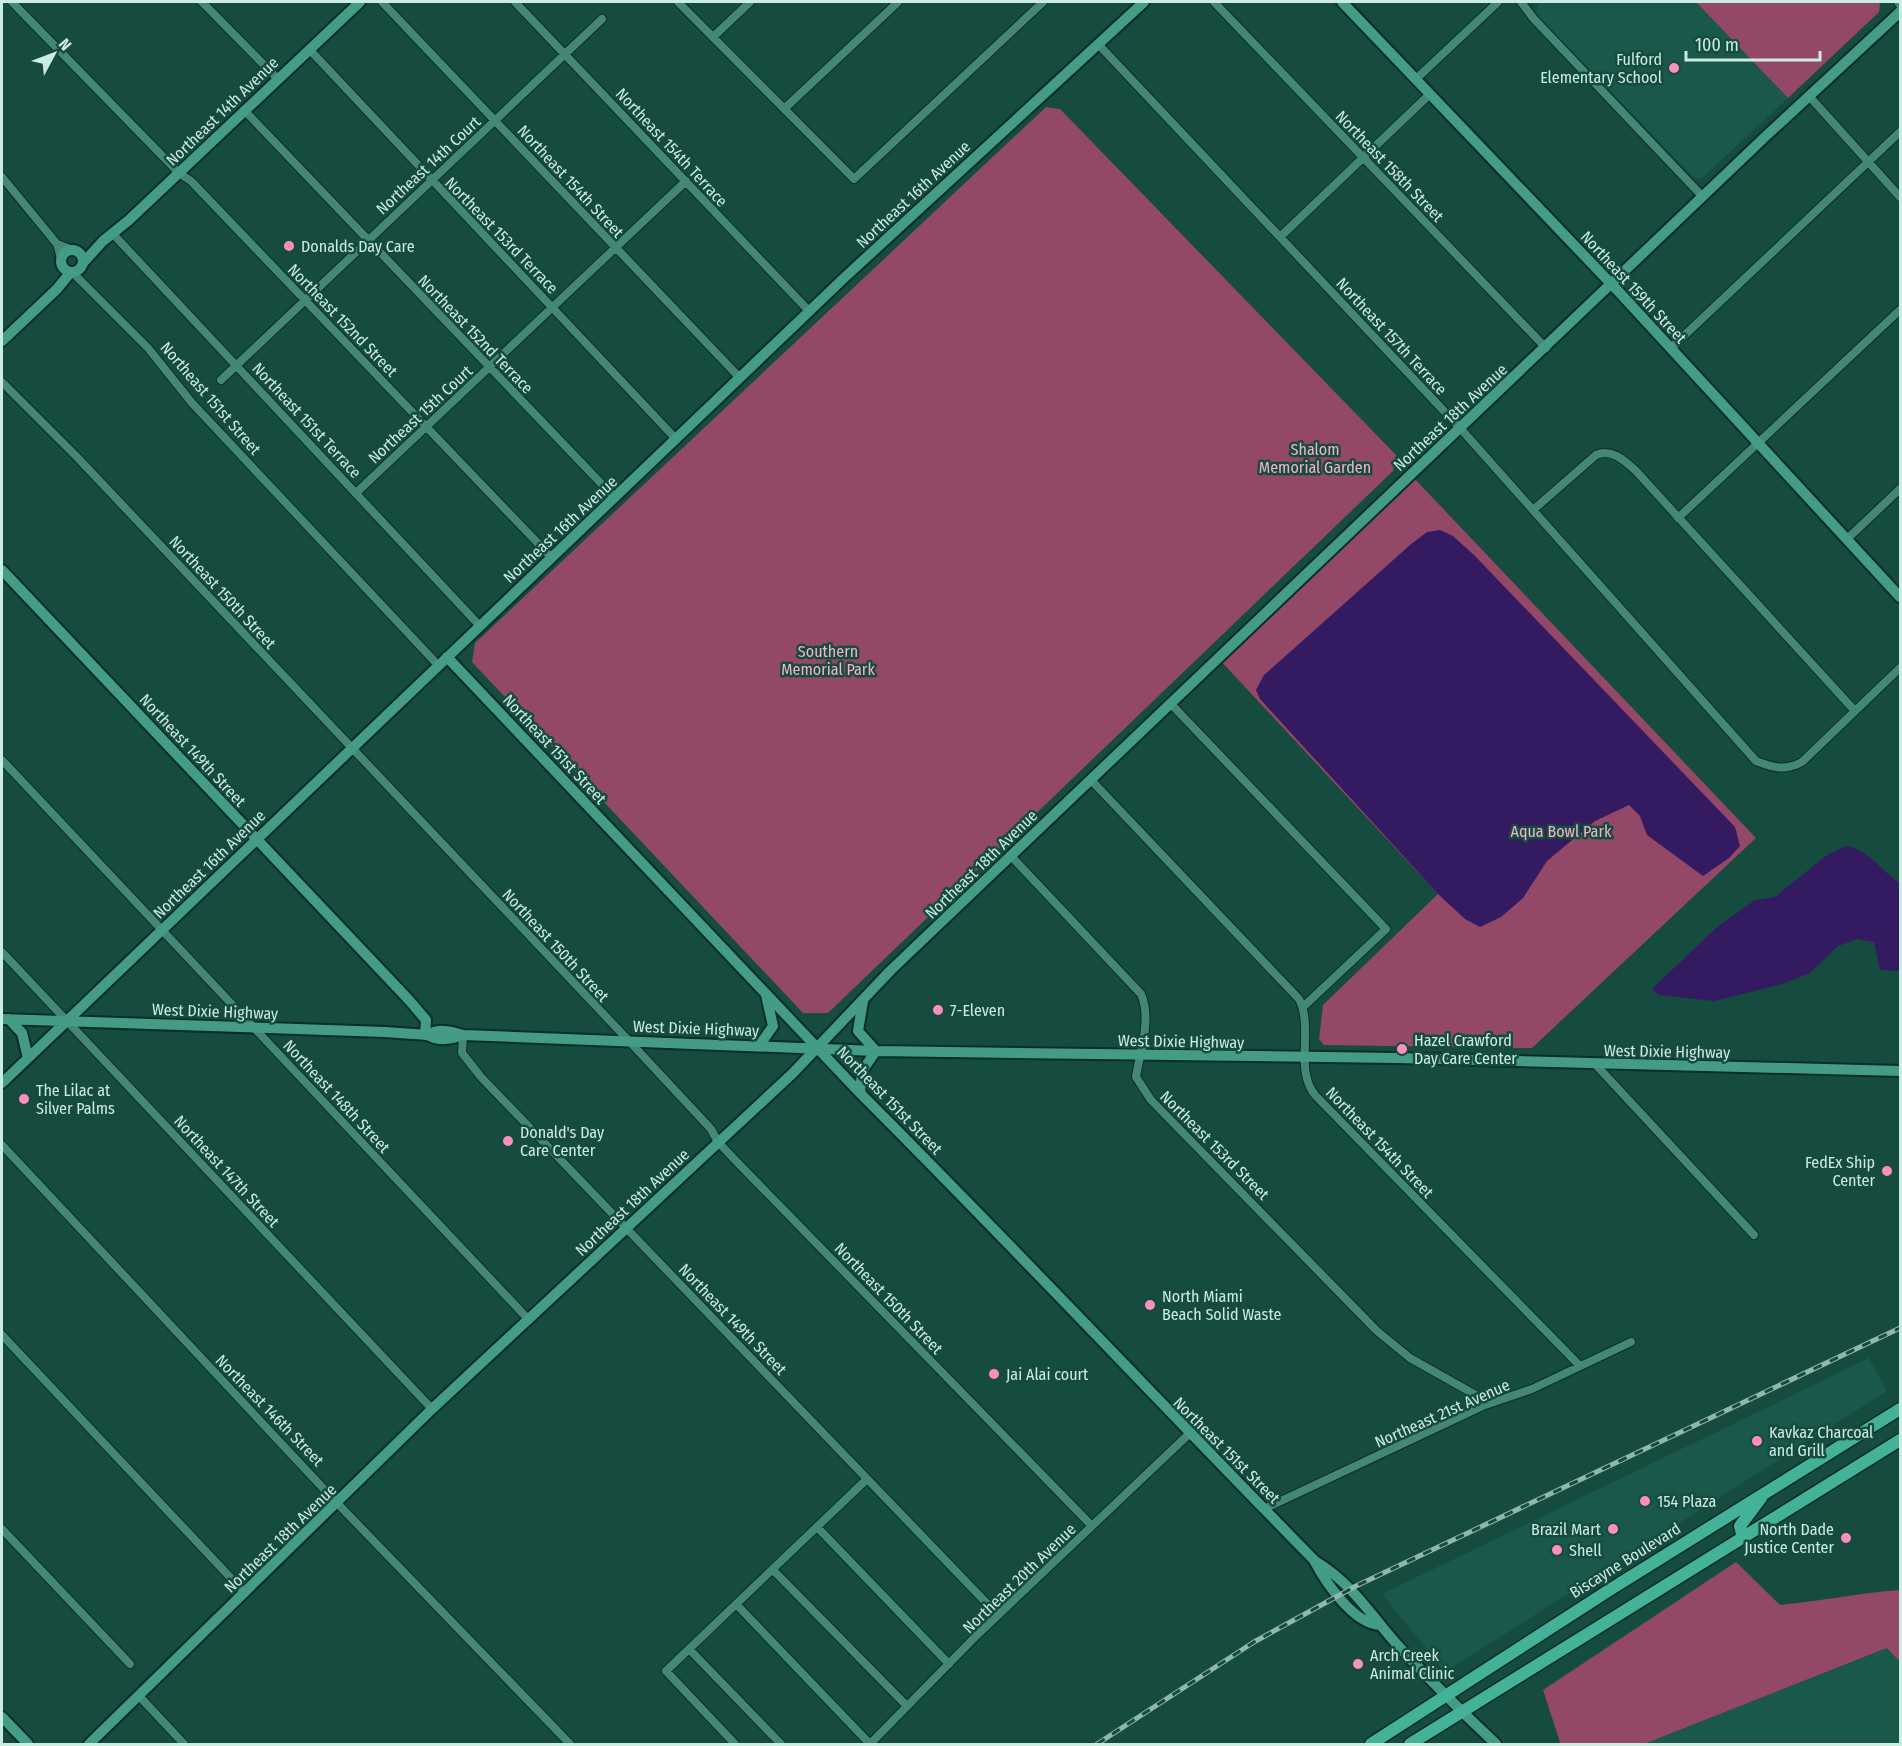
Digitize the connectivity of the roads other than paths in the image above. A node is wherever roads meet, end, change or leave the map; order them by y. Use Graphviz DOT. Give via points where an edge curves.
graph roads {
  1 [pos="12,2"];
  2 [pos="202,2"];
  3 [pos="360,2"];
  4 [pos="382,2"];
  5 [pos="515,2"];
  6 [pos="678,2"];
  7 [pos="750,2"];
  8 [pos="898,2"];
  9 [pos="1043,2"];
  10 [pos="1144,2"];
  11 [pos="1214,2"];
  12 [pos="1342,2"];
  13 [pos="1498,2"];
  14 [pos="1524,3"];
  15 [pos="1900,12"];
  16 [pos="602,19"];
  17 [pos="713,37"];
  18 [pos="1098,44"];
  19 [pos="309,49"];
  20 [pos="566,54"];
  21 [pos="277,78"];
  22 [pos="1416,79"];
  23 [pos="1430,94"];
  24 [pos="1809,96"];
  25 [pos="784,109"];
  26 [pos="244,110"];
  27 [pos="496,120"];
  28 [pos="1900,132"];
  29 [pos="1363,157"];
  30 [pos="1869,162"];
  31 [pos="179,173"];
  32 [pos="2,177"];
  33 [pos="431,181"];
  34 [pos="686,181"];
  35 [pos="1703,197"];
  36 [pos="1900,197"];
  37 [pos="113,234"];
  38 [pos="1280,237"];
  39 [pos="104,241"];
  40 [pos="369,241"];
  41 [pos="57,244"];
  42 [pos="615,248"];
  43 [pos="73,250"];
  44 [pos="72,266"];
  45 [pos="1612,285"];
  46 [pos="304,301"];
  47 [pos="552,307"];
  48 [pos="1900,310"];
  49 [pos="809,311"];
  50 [pos="2,341"];
  51 [pos="1546,348"];
  52 [pos="1671,348"];
  53 [pos="238,364"];
  54 [pos="489,367"];
  55 [pos="740,378"];
  56 [pos="221,380"];
  57 [pos="2,382"];
  58 [pos="427,426"];
  59 [pos="1460,428"];
  60 [pos="675,439"];
  61 [pos="1759,444"];
  62 [pos="1900,489"];
  63 [pos="356,493"];
  64 [pos="615,498"];
  65 [pos="1533,510"];
  66 [pos="1678,518"];
  67 [pos="1846,539"];
  68 [pos="551,557"];
  69 [pos="2,570"];
  70 [pos="1900,597"];
  71 [pos="479,625"];
  72 [pos="447,657"];
  73 [pos="438,665"];
  74 [pos="1900,668"];
  75 [pos="1170,703"];
  76 [pos="1855,711"];
  77 [pos="352,749"];
  78 [pos="2,760"];
  79 [pos="1091,780"];
  80 [pos="256,839"];
  81 [pos="1011,856"];
  82 [pos="162,930"];
  83 [pos="2,952"];
  84 [pos="766,994"];
  85 [pos="864,998"];
  86 [pos="1304,1007"];
  87 [pos="5,1019"];
  88 [pos="68,1022"];
  89 [pos="255,1028"];
  90 [pos="427,1035"];
  91 [pos="462,1035"];
  92 [pos="628,1041"];
  93 [pos="759,1046"];
  94 [pos="818,1048"];
  95 [pos="876,1051"];
  96 [pos="1140,1055"];
  97 [pos="28,1058"];
  98 [pos="1306,1059"];
  99 [pos="1596,1065"];
  100 [pos="1900,1071"];
  101 [pos="2,1083"];
  102 [pos="860,1093"];
  103 [pos="718,1142"];
  104 [pos="2,1145"];
  105 [pos="625,1229"];
  106 [pos="1754,1235"];
  107 [pos="529,1320"];
  108 [pos="2,1335"];
  109 [pos="1631,1342"];
  110 [pos="1580,1366"];
  111 [pos="1485,1405"];
  112 [pos="432,1409"];
  113 [pos="1900,1409"];
  114 [pos="1190,1434"];
  115 [pos="1900,1440"];
  116 [pos="866,1480"];
  117 [pos="1769,1489"];
  118 [pos="337,1503"];
  119 [pos="1264,1509"];
  120 [pos="1092,1526"];
  121 [pos="2,1528"];
  122 [pos="818,1528"];
  123 [pos="1743,1538"];
  124 [pos="773,1570"];
  125 [pos="245,1593"];
  126 [pos="736,1604"];
  127 [pos="998,1616"];
  128 [pos="689,1649"];
  129 [pos="130,1664"];
  130 [pos="949,1664"];
  131 [pos="1448,1696"];
  132 [pos="140,1697"];
  133 [pos="906,1705"];
  134 [pos="1463,1713"];
  135 [pos="2,1717"];
  136 [pos="28,1744"];
  137 [pos="88,1744"];
  138 [pos="184,1744"];
  139 [pos="570,1744"];
  140 [pos="735,1744"];
  141 [pos="782,1744"];
  142 [pos="870,1744"];
  143 [pos="1371,1744"];
  144 [pos="1410,1744"];
  145 [pos="1496,1744"];
  1 -- 31 [label="street, Northeast 152nd Street"];
  2 -- 21 [label="street"];
  3 -- 19 [label="street, Northeast 14th Avenue"];
  4 -- 27 [label="street, Northeast 154th Street"];
  5 -- 20 [label="street, Northeast 154th Terrace"];
  6 -- 17 [label="street"];
  7 -- 17 [label="street"];
  8 -- 25 [label="street"];
  9 -- 25 [label="street" via="854,179"];
  10 -- 18 [label="street, Northeast 16th Avenue"];
  11 -- 29 [label="street, Northeast 158th Street"];
  12 -- 22 [label="street, Northeast 159th Street"];
  13 -- 22 [label="street"];
  14 -- 35 [label="street"];
  15 -- 24 [label="street, Northeast 18th Avenue"];
  16 -- 20 [label="street, Northeast 14th Court"];
  17 -- 25 [label="street"];
  18 -- 38 [label="street, Northeast 157th Terrace"];
  18 -- 49 [label="street, Northeast 16th Avenue"];
  19 -- 21 [label="street, Northeast 14th Avenue"];
  19 -- 33 [label="street, Northeast 153rd Terrace"];
  20 -- 27 [label="street, Northeast 14th Court"];
  20 -- 34 [label="street, Northeast 154th Terrace"];
  21 -- 26 [label="street, Northeast 14th Avenue"];
  22 -- 23 [label="street, Northeast 159th Street"];
  23 -- 29 [label="street"];
  23 -- 45 [label="street, Northeast 159th Street"];
  24 -- 30 [label="street"];
  24 -- 35 [label="street, Northeast 18th Avenue"];
  26 -- 31 [label="street, Northeast 14th Avenue"];
  26 -- 40 [label="street, Northeast 152nd Terrace"];
  27 -- 33 [label="street, Northeast 14th Court"];
  27 -- 42 [label="street, Northeast 154th Street"];
  28 -- 30 [label="street"];
  29 -- 38 [label="street"];
  29 -- 51 [label="street, Northeast 158th Street"];
  30 -- 36 [label="street"];
  30 -- 52 [label="street"];
  31 -- 37 [label="street, Northeast 14th Avenue"];
  31 -- 46 [label="street, Northeast 152nd Street"];
  32 -- 41 [label="street, Northeast 151st Street"];
  33 -- 40 [label="street, Northeast 14th Court"];
  33 -- 47 [label="street, Northeast 153rd Terrace"];
  34 -- 42 [label="street, Northeast 15th Court"];
  34 -- 49 [label="street, Northeast 154th Terrace"];
  35 -- 45 [label="street, Northeast 18th Avenue"];
  37 -- 39 [label="street, Northeast 14th Avenue"];
  37 -- 53 [label="street, Northeast 151st Terrace"];
  38 -- 59 [label="street, Northeast 157th Terrace"];
  39 -- 43 [label="street, Northeast 14th Avenue"];
  39 -- 44 [label="street, Northeast 14th Avenue"];
  40 -- 46 [label="street, Northeast 14th Court"];
  40 -- 54 [label="street, Northeast 152nd Terrace"];
  41 -- 43 [label="street"];
  41 -- 44 [label="street, Northeast 151st Street"];
  42 -- 47 [label="street, Northeast 15th Court"];
  42 -- 55 [label="street, Northeast 154th Street"];
  43 -- 44 [label="street, Northeast 14th Avenue" via="65,252"];
  43 -- 44 [label="street" via="82,256"];
  44 -- 50 [label="street, Northeast 14th Avenue"];
  44 -- 73 [label="street, Northeast 151st Street" via="148,348 192,403"];
  45 -- 51 [label="street, Northeast 18th Avenue"];
  45 -- 52 [label="street, Northeast 159th Street"];
  46 -- 53 [label="street, Northeast 14th Court"];
  46 -- 58 [label="street, Northeast 152nd Street"];
  47 -- 54 [label="street, Northeast 15th Court"];
  47 -- 60 [label="street, Northeast 153rd Terrace"];
  48 -- 61 [label="street"];
  49 -- 55 [label="street, Northeast 16th Avenue"];
  51 -- 59 [label="street, Northeast 18th Avenue"];
  52 -- 61 [label="street, Northeast 159th Street"];
  53 -- 56 [label="street, Northeast 14th Court"];
  53 -- 63 [label="street, Northeast 151st Terrace"];
  54 -- 58 [label="street, Northeast 15th Court"];
  54 -- 64 [label="street, Northeast 152nd Terrace"];
  55 -- 60 [label="street, Northeast 16th Avenue"];
  57 -- 77 [label="street, Northeast 150th Street"];
  58 -- 63 [label="street, Northeast 15th Court"];
  58 -- 68 [label="street, Northeast 152nd Street"];
  59 -- 65 [label="street, Northeast 157th Terrace"];
  59 -- 75 [label="street, Northeast 18th Avenue"];
  60 -- 64 [label="street, Northeast 16th Avenue"];
  61 -- 66 [label="street"];
  61 -- 67 [label="street, Northeast 159th Street"];
  62 -- 67 [label="street"];
  63 -- 71 [label="street, Northeast 151st Terrace"];
  64 -- 68 [label="street, Northeast 16th Avenue"];
  65 -- 66 [label="street" via="1596,454 1608,452 1636,471"];
  65 -- 76 [label="street, Northeast 157th Terrace" via="1756,761 1791,768"];
  66 -- 76 [label="street"];
  67 -- 70 [label="street, Northeast 159th Street"];
  68 -- 71 [label="street, Northeast 16th Avenue"];
  69 -- 80 [label="street, Northeast 149th Street"];
  71 -- 72 [label="street, Northeast 16th Avenue"];
  72 -- 73 [label="street, Northeast 16th Avenue"];
  72 -- 84 [label="street, Northeast 151st Street"];
  73 -- 77 [label="street, Northeast 16th Avenue"];
  74 -- 76 [label="street"];
  75 -- 79 [label="street, Northeast 18th Avenue"];
  75 -- 86 [label="street" via="1386,929"];
  77 -- 80 [label="street, Northeast 16th Avenue"];
  77 -- 92 [label="street, Northeast 150th Street"];
  78 -- 82 [label="street, Northeast 148th Street"];
  79 -- 81 [label="street, Northeast 18th Avenue"];
  79 -- 86 [label="street" via="1296,994"];
  80 -- 82 [label="street, Northeast 16th Avenue"];
  80 -- 90 [label="street, Northeast 149th Street" via="426,1020"];
  81 -- 85 [label="street, Northeast 18th Avenue"];
  81 -- 96 [label="street, Northeast 153rd Street" via="1141,994 1145,1005"];
  82 -- 88 [label="street, Northeast 16th Avenue"];
  82 -- 89 [label="street, Northeast 148th Street"];
  83 -- 88 [label="street, Northeast 147th Street"];
  84 -- 93 [label="street" via="773,1026"];
  84 -- 94 [label="street, Northeast 151st Street"];
  85 -- 94 [label="street, Northeast 18th Avenue"];
  85 -- 95 [label="street" via="858,1031"];
  86 -- 98 [label="street, Northeast 154th Street"];
  87 -- 88 [label="street, West Dixie Highway"];
  87 -- 97 [label="street" via="22,1033"];
  88 -- 89 [label="street, West Dixie Highway"];
  88 -- 97 [label="street, Northeast 16th Avenue"];
  88 -- 112 [label="street, Northeast 147th Street"];
  89 -- 90 [label="street, West Dixie Highway"];
  89 -- 107 [label="street, Northeast 148th Street"];
  90 -- 91 [label="street, West Dixie Highway" via="433,1031 453,1031"];
  91 -- 92 [label="street, West Dixie Highway"];
  91 -- 105 [label="street, Northeast 149th Street" via="462,1053 481,1077"];
  92 -- 93 [label="street, West Dixie Highway"];
  92 -- 103 [label="street, Northeast 150th Street" via="711,1129"];
  93 -- 94 [label="street, West Dixie Highway"];
  94 -- 95 [label="street, West Dixie Highway"];
  94 -- 102 [label="street, Northeast 151st Street"];
  94 -- 103 [label="street, Northeast 18th Avenue"];
  95 -- 96 [label="street, West Dixie Highway"];
  95 -- 102 [label="street" via="862,1071"];
  96 -- 98 [label="street, West Dixie Highway"];
  96 -- 111 [label="street, Northeast 153rd Street" via="1137,1081 1151,1100 1360,1314 1410,1358 1465,1387"];
  97 -- 101 [label="street, Northeast 16th Avenue"];
  98 -- 99 [label="street, West Dixie Highway"];
  98 -- 110 [label="street, Northeast 154th Street" via="1308,1084 1315,1095"];
  99 -- 100 [label="street, West Dixie Highway"];
  99 -- 106 [label="street"];
  102 -- 114 [label="street, Northeast 151st Street"];
  103 -- 105 [label="street, Northeast 18th Avenue"];
  103 -- 120 [label="street, Northeast 150th Street"];
  104 -- 118 [label="street, Northeast 146th Street"];
  105 -- 107 [label="street, Northeast 18th Avenue"];
  105 -- 116 [label="street, Northeast 149th Street"];
  107 -- 112 [label="street, Northeast 18th Avenue"];
  108 -- 125 [label="street"];
  109 -- 110 [label="street, Northeast 21st Avenue"];
  110 -- 111 [label="street, Northeast 21st Avenue" via="1532,1389"];
  111 -- 119 [label="street, Northeast 21st Avenue"];
  112 -- 118 [label="street, Northeast 18th Avenue"];
  113 -- 117 [label="main road, Biscayne Boulevard"];
  114 -- 119 [label="street, Northeast 151st Street"];
  114 -- 120 [label="street, Northeast 20th Avenue"];
  115 -- 123 [label="main road"];
  116 -- 122 [label="street"];
  116 -- 127 [label="street, Northeast 149th Street"];
  117 -- 123 [label="main road" via="1740,1526"];
  117 -- 131 [label="main road, Biscayne Boulevard"];
  118 -- 125 [label="street, Northeast 18th Avenue"];
  118 -- 139 [label="street, Northeast 146th Street"];
  119 -- 131 [label="street, Northeast 151st Street" via="1315,1562 1327,1583 1360,1618 1380,1625"];
  120 -- 127 [label="street, Northeast 20th Avenue"];
  121 -- 129 [label="street"];
  122 -- 124 [label="street"];
  122 -- 130 [label="street"];
  123 -- 134 [label="main road"];
  124 -- 126 [label="street"];
  124 -- 133 [label="street"];
  125 -- 132 [label="street, Northeast 18th Avenue"];
  126 -- 128 [label="street"];
  126 -- 142 [label="street"];
  127 -- 130 [label="street, Northeast 20th Avenue"];
  128 -- 140 [label="street" via="666,1671"];
  128 -- 141 [label="street"];
  130 -- 133 [label="street, Northeast 20th Avenue"];
  131 -- 134 [label="street, Northeast 151st Street"];
  131 -- 143 [label="main road, Biscayne Boulevard"];
  132 -- 137 [label="street, Northeast 18th Avenue"];
  132 -- 138 [label="street"];
  133 -- 142 [label="street, Northeast 20th Avenue"];
  134 -- 144 [label="main road"];
  134 -- 145 [label="street, Northeast 151st Street"];
  135 -- 136 [label="street"];
}
